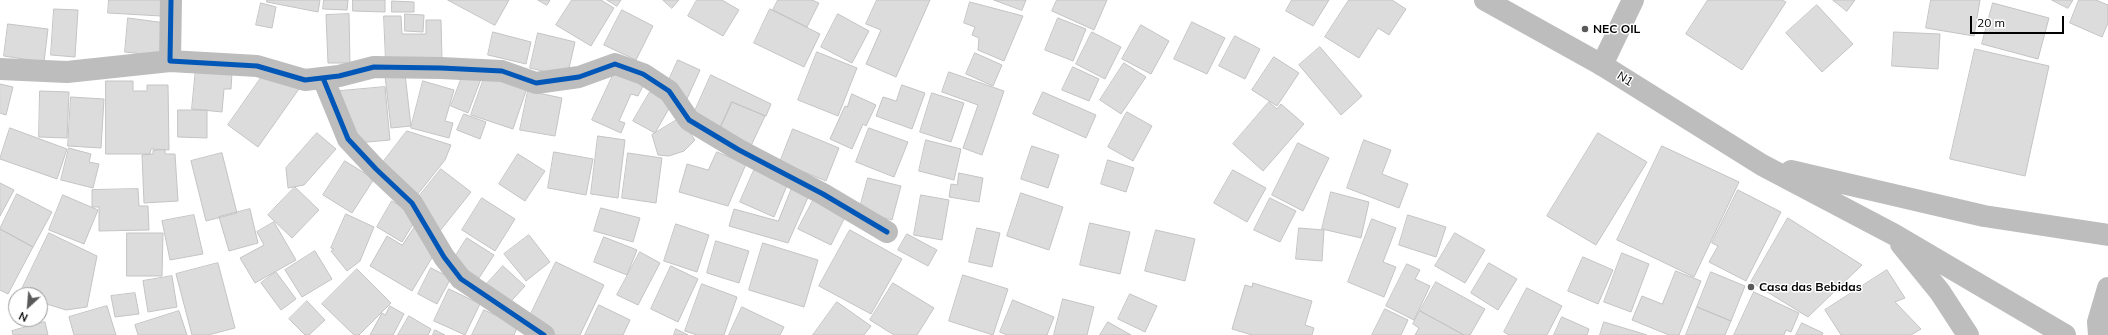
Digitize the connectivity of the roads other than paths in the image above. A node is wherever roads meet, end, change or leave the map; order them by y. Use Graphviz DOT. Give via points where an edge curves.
graph roads {
  1 [pos="171,0"];
  2 [pos="1633,0"];
  3 [pos="1499,3"];
  4 [pos="170,61"];
  5 [pos="1602,65"];
  6 [pos="0,69"];
  7 [pos="323,78"];
  8 [pos="1762,165"];
  9 [pos="887,232"];
  10 [pos="1893,234"];
  11 [pos="2108,235"];
  12 [pos="2108,288"];
  13 [pos="544,335"];
  14 [pos="1968,335"];
  15 [pos="2065,335"];
  16 [pos="2099,335"];
  1 -- 4 [label="main road"];
  2 -- 5 [label="main road"];
  3 -- 5 [label="main road, N1"];
  4 -- 6 [label="main road" via="67,72"];
  4 -- 7 [label="main road" via="257,66 305,80"];
  5 -- 8 [label="main road, N1"];
  7 -- 9 [label="main road" via="374,67 441,68 502,71 536,82 579,77 615,64 644,74 669,90 689,120"];
  7 -- 13 [label="main road" via="348,139 376,170 412,203 444,257 461,279"];
  8 -- 10 [label="main road"];
  8 -- 11 [label="main road" via="1984,216"];
  10 -- 14 [label="main road" via="1940,292"];
  10 -- 15 [label="main road"];
  12 -- 16 [label="main road" via="2098,322"];
}
